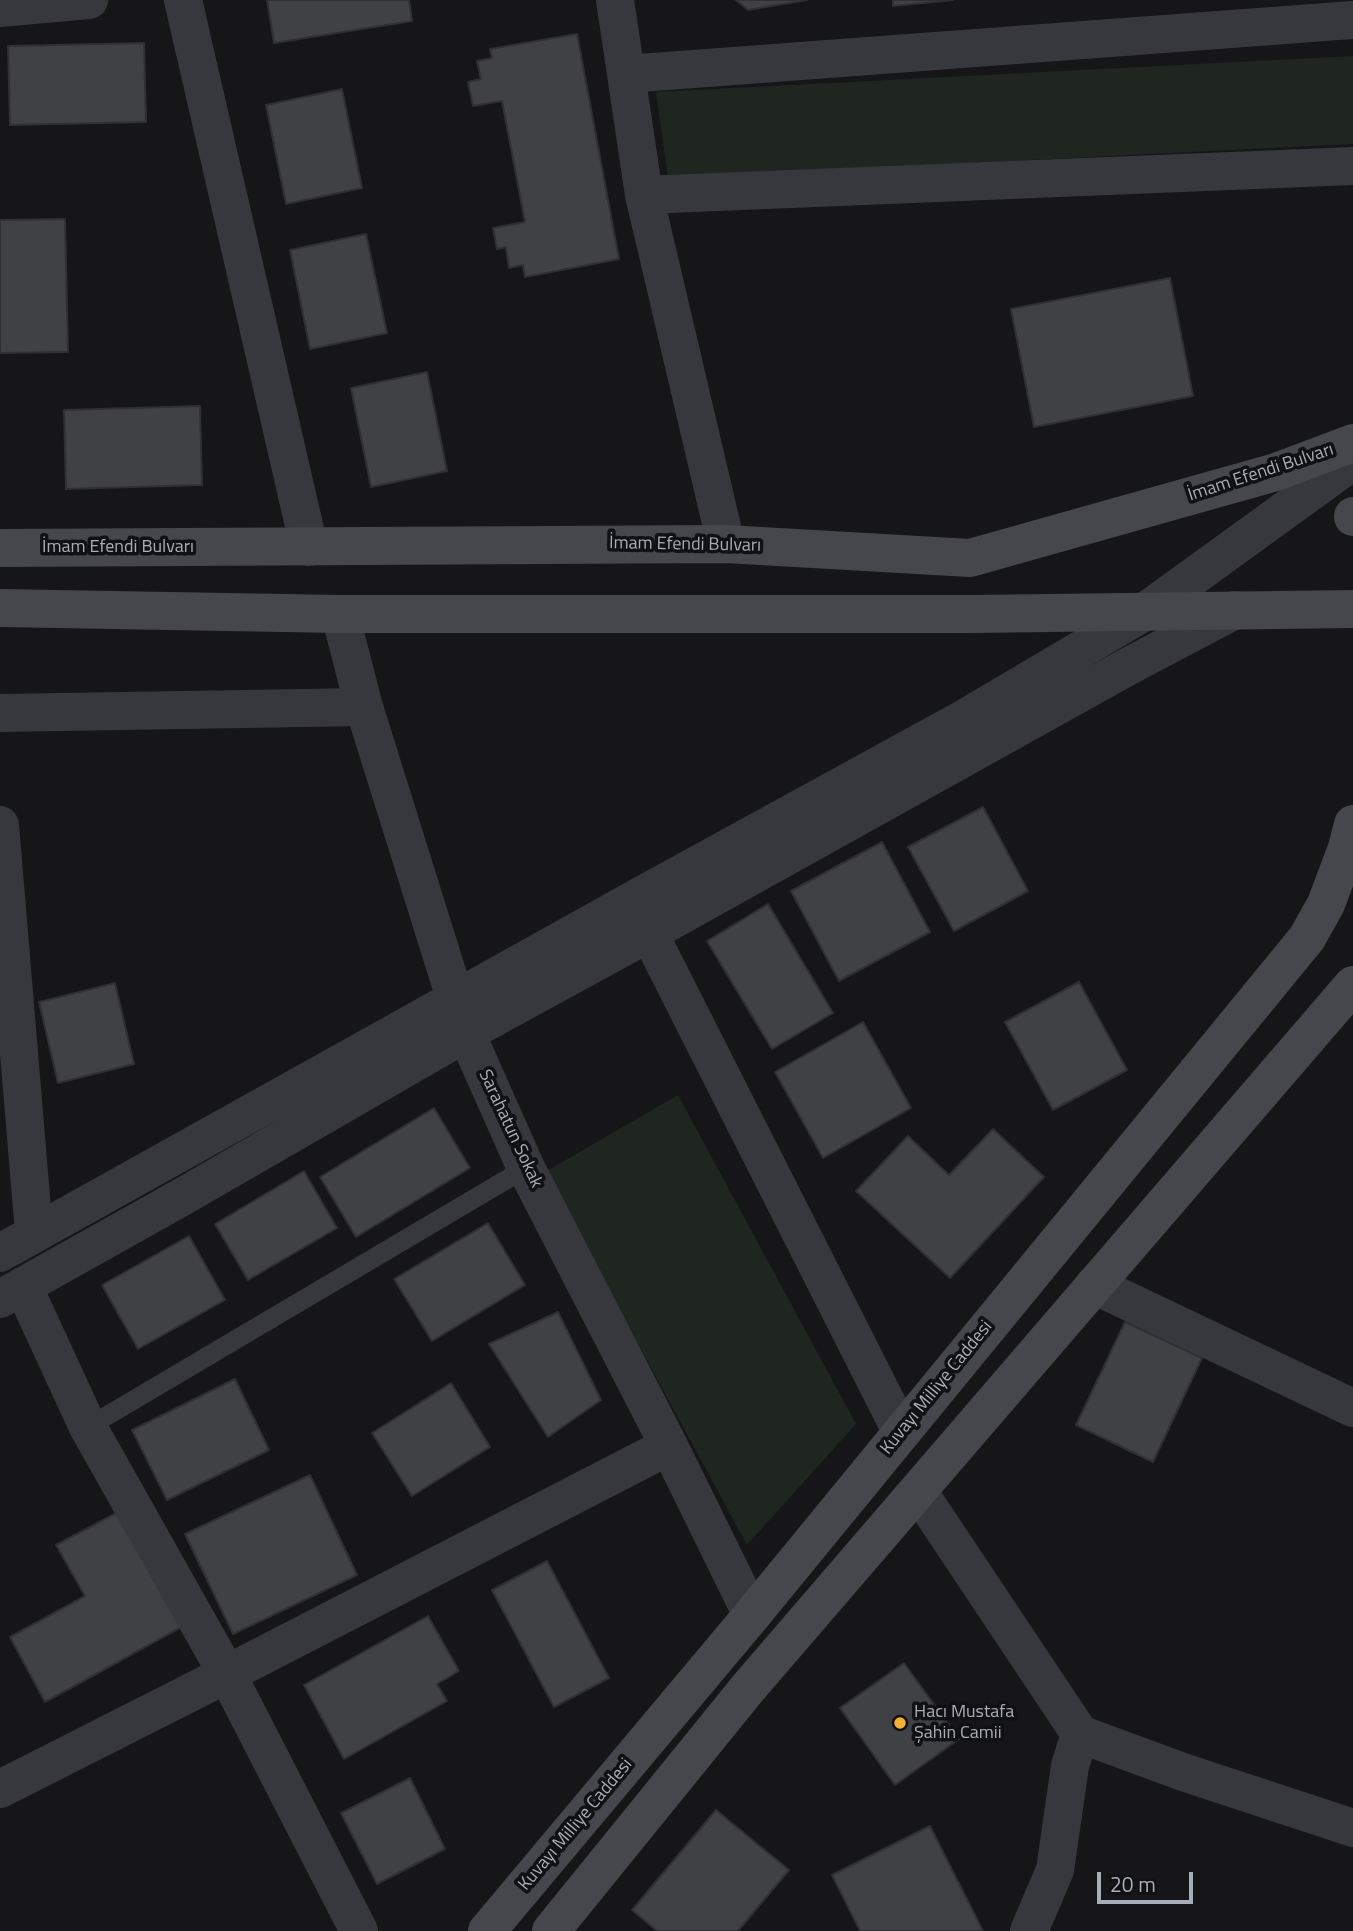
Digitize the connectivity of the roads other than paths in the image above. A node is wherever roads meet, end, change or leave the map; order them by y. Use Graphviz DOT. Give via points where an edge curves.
graph roads {
  1 [pos="89,0"];
  2 [pos="183,0"];
  3 [pos="615,0"];
  4 [pos="0,8"];
  5 [pos="1353,20"];
  6 [pos="626,74"];
  7 [pos="1353,166"];
  8 [pos="644,195"];
  9 [pos="1353,443"];
  10 [pos="1353,461"];
  11 [pos="726,544"];
  12 [pos="309,547"];
  13 [pos="0,548"];
  14 [pos="0,608"];
  15 [pos="1353,608"];
  16 [pos="1235,610"];
  17 [pos="1146,611"];
  18 [pos="340,614"];
  19 [pos="364,707"];
  20 [pos="0,713"];
  21 [pos="1353,824"];
  22 [pos="1,845"];
  23 [pos="649,933"];
  24 [pos="1353,985"];
  25 [pos="460,1016"];
  26 [pos="526,1168"];
  27 [pos="34,1233"];
  28 [pos="0,1253"];
  29 [pos="1094,1285"];
  30 [pos="12,1292"];
  31 [pos="1353,1408"];
  32 [pos="88,1427"];
  33 [pos="901,1431"];
  34 [pos="669,1446"];
  35 [pos="918,1491"];
  36 [pos="752,1615"];
  37 [pos="227,1674"];
  38 [pos="1080,1734"];
  39 [pos="0,1789"];
  40 [pos="1353,1828"];
  41 [pos="359,1931"];
  42 [pos="487,1931"];
  43 [pos="551,1931"];
  44 [pos="1028,1931"];
  1 -- 4 [label="street"];
  2 -- 12 [label="street"];
  3 -- 6 [label="street"];
  5 -- 6 [label="street"];
  6 -- 8 [label="street"];
  7 -- 8 [label="street"];
  8 -- 11 [label="street"];
  9 -- 11 [label="main road, İmam Efendi Bulvarı" via="1276,472 970,558"];
  10 -- 17 [label="street"];
  11 -- 12 [label="main road, İmam Efendi Bulvarı"];
  12 -- 13 [label="main road, İmam Efendi Bulvarı"];
  14 -- 18 [label="main road"];
  15 -- 16 [label="main road"];
  16 -- 17 [label="main road"];
  16 -- 23 [label="street"];
  17 -- 18 [label="main road"];
  17 -- 25 [label="street"];
  18 -- 19 [label="street, Sarahatun Sokak"];
  19 -- 20 [label="street"];
  19 -- 25 [label="street, Sarahatun Sokak"];
  21 -- 33 [label="main road, Kuvayı Milliye Caddesi" via="1326,904 1307,938"];
  22 -- 27 [label="street"];
  23 -- 25 [label="street"];
  23 -- 33 [label="street"];
  24 -- 29 [label="main road"];
  25 -- 26 [label="street, Sarahatun Sokak"];
  25 -- 27 [label="street"];
  25 -- 30 [label="street" via="181,1197"];
  26 -- 32 [label="lane"];
  26 -- 34 [label="street, Sarahatun Sokak"];
  27 -- 28 [label="street"];
  29 -- 31 [label="street"];
  29 -- 35 [label="main road"];
  30 -- 32 [label="street"];
  32 -- 37 [label="street"];
  33 -- 36 [label="main road, Kuvayı Milliye Caddesi"];
  34 -- 36 [label="street, Sarahatun Sokak"];
  34 -- 37 [label="street"];
  35 -- 38 [label="street"];
  35 -- 43 [label="main road" via="748,1688"];
  36 -- 42 [label="main road, Kuvayı Milliye Caddesi"];
  37 -- 39 [label="street"];
  37 -- 41 [label="street"];
  38 -- 40 [label="street"];
  38 -- 44 [label="street" via="1070,1766 1055,1870"];
}
